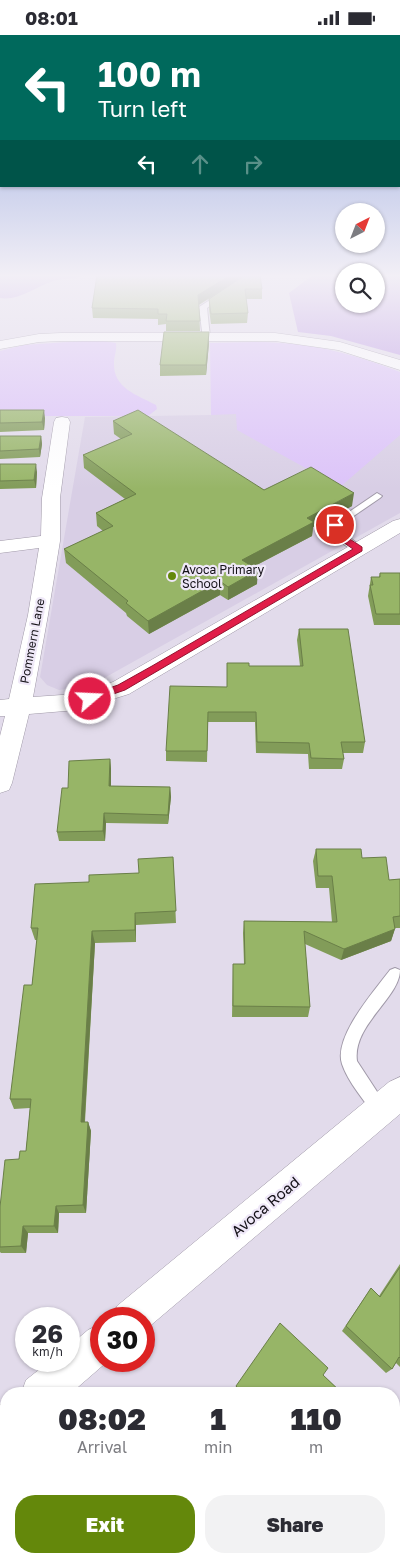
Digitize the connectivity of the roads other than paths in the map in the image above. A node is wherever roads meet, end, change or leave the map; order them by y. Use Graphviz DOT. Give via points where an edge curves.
graph roads {
  1 [pos="341,346"];
  2 [pos="400,365"];
  3 [pos="40,437"];
  4 [pos="56,464"];
  5 [pos="37,465"];
  6 [pos="377,496"];
  7 [pos="400,525"];
  8 [pos="50,541"];
  9 [pos="0,547"];
  10 [pos="359,549"];
  11 [pos="10,708"];
  12 [pos="0,783"];
  13 [pos="394,975"];
  14 [pos="390,1102"];
  15 [pos="144,1307"];
  16 [pos="90,1352"];
  17 [pos="48,1387"];
  1 -- 2 [label="street"];
  3 -- 4 [label="street, Pommern Lane" via="61,429"];
  4 -- 5 [label="street"];
  4 -- 8 [label="street, Pommern Lane"];
  6 -- 10 [label="lane" via="335,525 334,529 340,536"];
  7 -- 10 [label="street"];
  8 -- 9 [label="street"];
  8 -- 11 [label="street, Pommern Lane" via="38,615"];
  10 -- 11 [label="street" via="121,687 77,702"];
  11 -- 12 [label="street, Pommern Lane"];
  13 -- 14 [label="lane" via="348,1047 349,1061"];
  14 -- 15 [label="street, Avoca Road"];
  16 -- 17 [label="street"];
}
